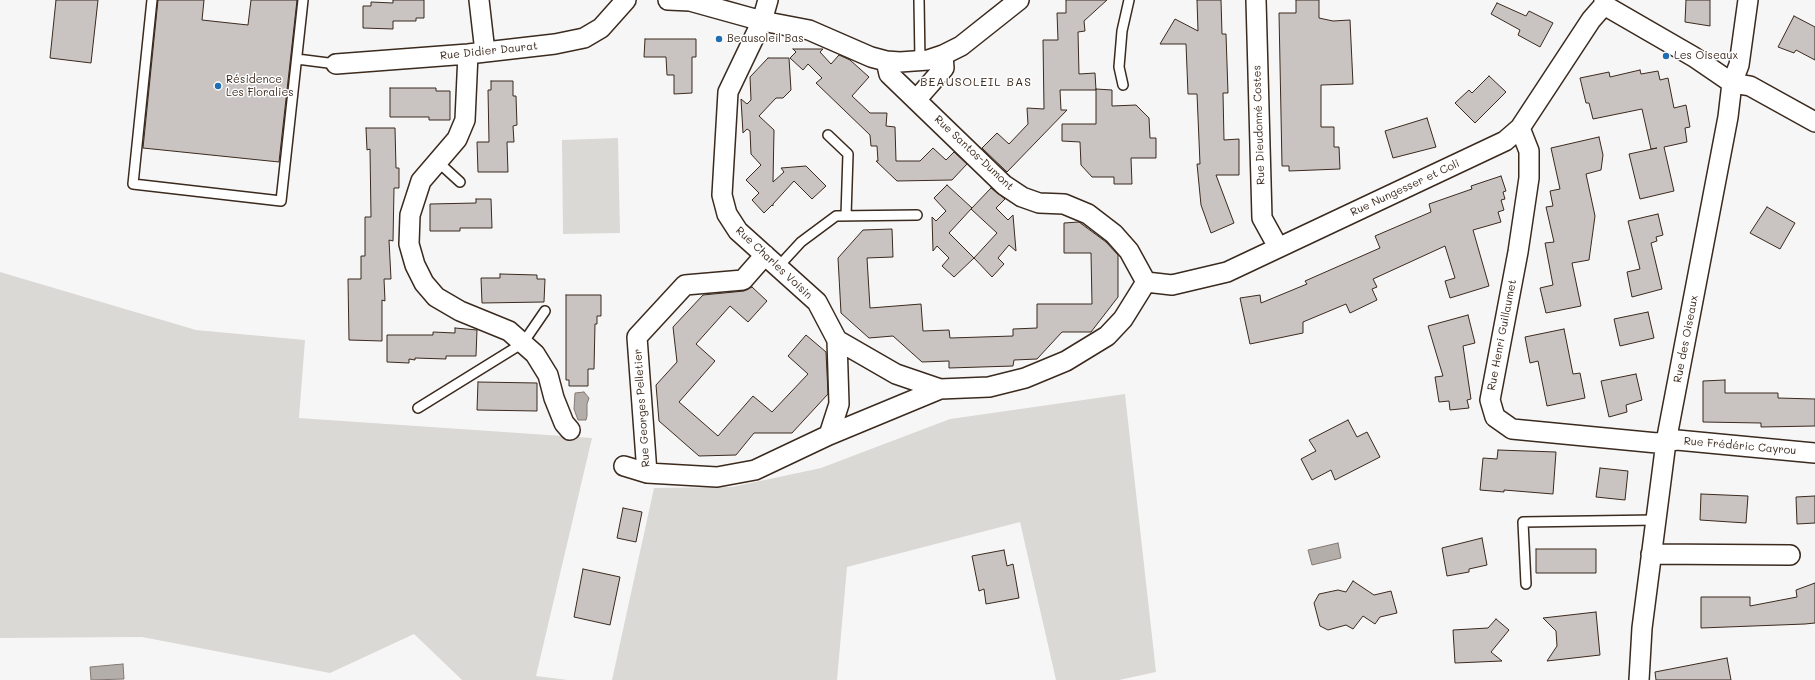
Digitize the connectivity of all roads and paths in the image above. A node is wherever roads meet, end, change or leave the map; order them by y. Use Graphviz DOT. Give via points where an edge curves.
graph roads {
  1 [pos="152,0"];
  2 [pos="303,0"];
  3 [pos="479,0"];
  4 [pos="626,0"];
  5 [pos="668,0"];
  6 [pos="768,0"];
  7 [pos="919,0"];
  8 [pos="1019,0"];
  9 [pos="1129,0"];
  10 [pos="1256,0"];
  11 [pos="1748,0"];
  12 [pos="1604,3"];
  13 [pos="762,21"];
  14 [pos="476,53"];
  15 [pos="943,55"];
  16 [pos="297,59"];
  17 [pos="886,61"];
  18 [pos="920,61"];
  19 [pos="336,64"];
  20 [pos="1732,83"];
  21 [pos="1123,85"];
  22 [pos="916,100"];
  23 [pos="1815,122"];
  24 [pos="1520,128"];
  25 [pos="828,135"];
  26 [pos="438,161"];
  27 [pos="460,182"];
  28 [pos="918,215"];
  29 [pos="846,216"];
  30 [pos="1278,247"];
  31 [pos="771,261"];
  32 [pos="1146,282"];
  33 [pos="545,311"];
  34 [pos="837,340"];
  35 [pos="524,343"];
  36 [pos="940,389"];
  37 [pos="418,408"];
  38 [pos="570,430"];
  39 [pos="829,436"];
  40 [pos="1666,442"];
  41 [pos="1815,453"];
  42 [pos="624,466"];
  43 [pos="647,473"];
  44 [pos="1656,520"];
  45 [pos="1651,554"];
  46 [pos="1790,555"];
  47 [pos="1526,584"];
  48 [pos="1640,680"];
  1 -- 16 [label="lane" via="133,184 281,201"];
  2 -- 16 [label="lane"];
  3 -- 14 [label="street"];
  4 -- 14 [label="street, Rue Didier Daurat" via="600,28 584,38"];
  5 -- 13 [label="street" via="690,1"];
  6 -- 13 [label="street, Rue Charles Voisin"];
  7 -- 18 [label="lane"];
  8 -- 15 [label="street" via="960,46"];
  9 -- 21 [label="lane" via="1122,31 1119,67"];
  10 -- 30 [label="street, Rue Dieudonné Costes" via="1262,218"];
  11 -- 20 [label="street, Rue des Oiseaux" via="1739,65"];
  12 -- 20 [label="street"];
  12 -- 24 [label="street, Rue Nungesser et Coli"];
  13 -- 17 [label="street" via="809,30 870,57"];
  13 -- 31 [label="street, Rue Charles Voisin" via="728,92 722,195 727,214 738,231"];
  14 -- 19 [label="street, Rue Didier Daurat"];
  14 -- 26 [label="street" via="465,120 457,139"];
  15 -- 18 [label="street"];
  15 -- 22 [label="street" via="944,68"];
  16 -- 19 [label="lane"];
  17 -- 18 [label="street"];
  17 -- 22 [label="street, Rue Santos-Dumont" via="889,74"];
  20 -- 23 [label="street" via="1750,86"];
  20 -- 40 [label="street, Rue des Oiseaux" via="1728,117"];
  22 -- 32 [label="street, Rue Santos-Dumont" via="1004,185 1022,197 1039,203 1064,204 1088,214 1099,222 1129,251"];
  24 -- 30 [label="street, Rue Nungesser et Coli" via="1505,141"];
  24 -- 40 [label="street, Rue Henri Guillaumet" via="1529,151 1529,178 1490,400 1495,417 1512,429"];
  25 -- 29 [label="lane" via="848,154"];
  26 -- 27 [label="lane"];
  26 -- 35 [label="street" via="421,182 410,215 409,244 415,265 424,283 436,297 460,311 509,331"];
  28 -- 29 [label="lane"];
  29 -- 31 [label="lane" via="836,216"];
  30 -- 32 [label="street, Rue Nungesser et Coli" via="1227,272 1172,285"];
  31 -- 34 [label="street, Rue Charles Voisin" via="817,302"];
  31 -- 43 [label="street, Rue Georges Pelletier" via="743,280 685,285 637,336"];
  32 -- 36 [label="street" via="1123,319 1107,336 1066,362 1025,378 989,387"];
  33 -- 35 [label="lane"];
  34 -- 36 [label="street" via="896,374"];
  34 -- 39 [label="street" via="839,404"];
  35 -- 37 [label="lane"];
  35 -- 38 [label="street" via="535,354 548,375 554,398 564,423"];
  36 -- 39 [label="street, Rue Georges Pelletier"];
  39 -- 43 [label="street, Rue Georges Pelletier" via="755,470 717,477"];
  40 -- 41 [label="street, Rue Frédéric Cayrou" via="1676,440"];
  40 -- 44 [label="street, Rue des Oiseaux"];
  42 -- 43 [label="street"];
  44 -- 45 [label="street, Rue des Oiseaux"];
  44 -- 47 [label="lane" via="1523,522"];
  45 -- 46 [label="street"];
  45 -- 48 [label="street, Rue des Oiseaux" via="1642,628"];
}
